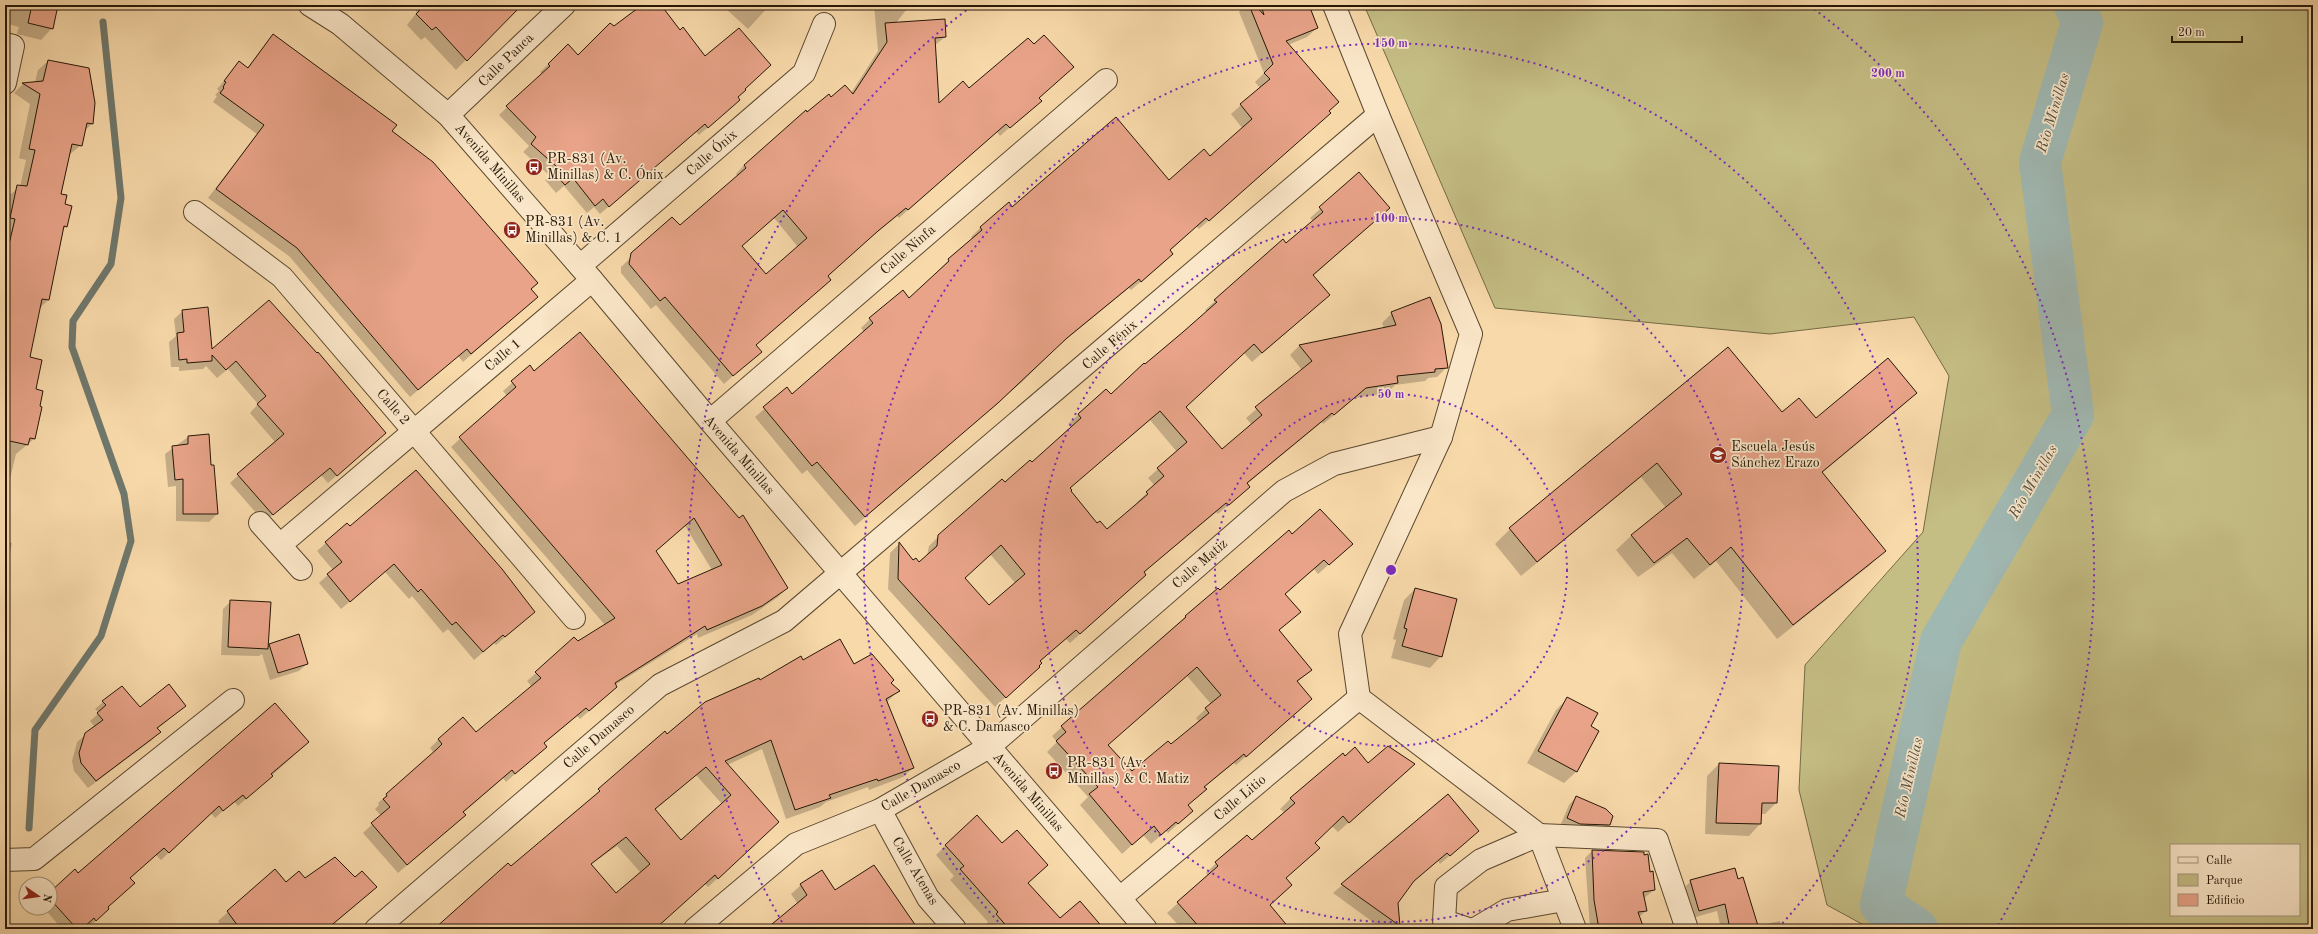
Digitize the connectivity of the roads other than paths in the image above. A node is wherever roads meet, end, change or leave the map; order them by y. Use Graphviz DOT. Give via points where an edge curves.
graph roads {
  1 [pos="310,5"];
  2 [pos="564,5"];
  3 [pos="1334,5"];
  4 [pos="824,24"];
  5 [pos="5,44"];
  6 [pos="1106,80"];
  7 [pos="5,82"];
  8 [pos="448,115"];
  9 [pos="1378,115"];
  10 [pos="195,212"];
  11 [pos="586,273"];
  12 [pos="710,421"];
  13 [pos="413,430"];
  14 [pos="1441,437"];
  15 [pos="260,523"];
  16 [pos="280,545"];
  17 [pos="301,569"];
  18 [pos="842,574"];
  19 [pos="574,618"];
  20 [pos="1360,698"];
  21 [pos="233,700"];
  22 [pos="989,747"];
  23 [pos="880,810"];
  24 [pos="1539,835"];
  25 [pos="5,860"];
  26 [pos="1120,898"];
  27 [pos="1564,900"];
  28 [pos="376,929"];
  29 [pos="696,929"];
  30 [pos="955,929"];
  31 [pos="1146,929"];
  32 [pos="1468,929"];
  33 [pos="1475,929"];
  34 [pos="1575,929"];
  35 [pos="1687,929"];
  1 -- 8 [label="street, Avenida Minillas" via="340,24"];
  2 -- 8 [label="street, Calle Panca"];
  3 -- 9 [label="street"];
  4 -- 11 [label="street, Calle Ónix" via="804,73"];
  5 -- 7 [label="street" via="13,46"];
  6 -- 12 [label="street, Calle Ninfa"];
  8 -- 11 [label="street, Avenida Minillas"];
  9 -- 14 [label="street" via="1471,334"];
  9 -- 18 [label="street, Calle Fénix"];
  10 -- 13 [label="street, Calle 2" via="282,277"];
  11 -- 12 [label="street, Avenida Minillas"];
  11 -- 13 [label="street, Calle 1"];
  12 -- 18 [label="street, Avenida Minillas"];
  13 -- 16 [label="street, Calle 1"];
  13 -- 19 [label="street, Calle 2"];
  14 -- 20 [label="street" via="1350,634"];
  14 -- 22 [label="street, Calle Matiz" via="1334,464 1284,491"];
  15 -- 16 [label="street"];
  16 -- 17 [label="street"];
  18 -- 22 [label="street, Avenida Minillas"];
  18 -- 28 [label="street, Calle Damasco" via="784,621 660,685"];
  20 -- 24 [label="street"];
  20 -- 26 [label="street, Calle Litio"];
  21 -- 25 [label="street" via="34,859"];
  22 -- 23 [label="street, Calle Damasco"];
  22 -- 26 [label="street, Avenida Minillas"];
  23 -- 29 [label="street, Calle Damasco" via="796,844"];
  23 -- 30 [label="street, Calle Atenas" via="928,898"];
  24 -- 27 [label="street"];
  24 -- 32 [label="street" via="1480,860 1446,887 1444,921"];
  24 -- 35 [label="street" via="1656,840"];
  26 -- 31 [label="street, Avenida Minillas"];
  27 -- 33 [label="street" via="1507,910"];
  27 -- 34 [label="street"];
}
